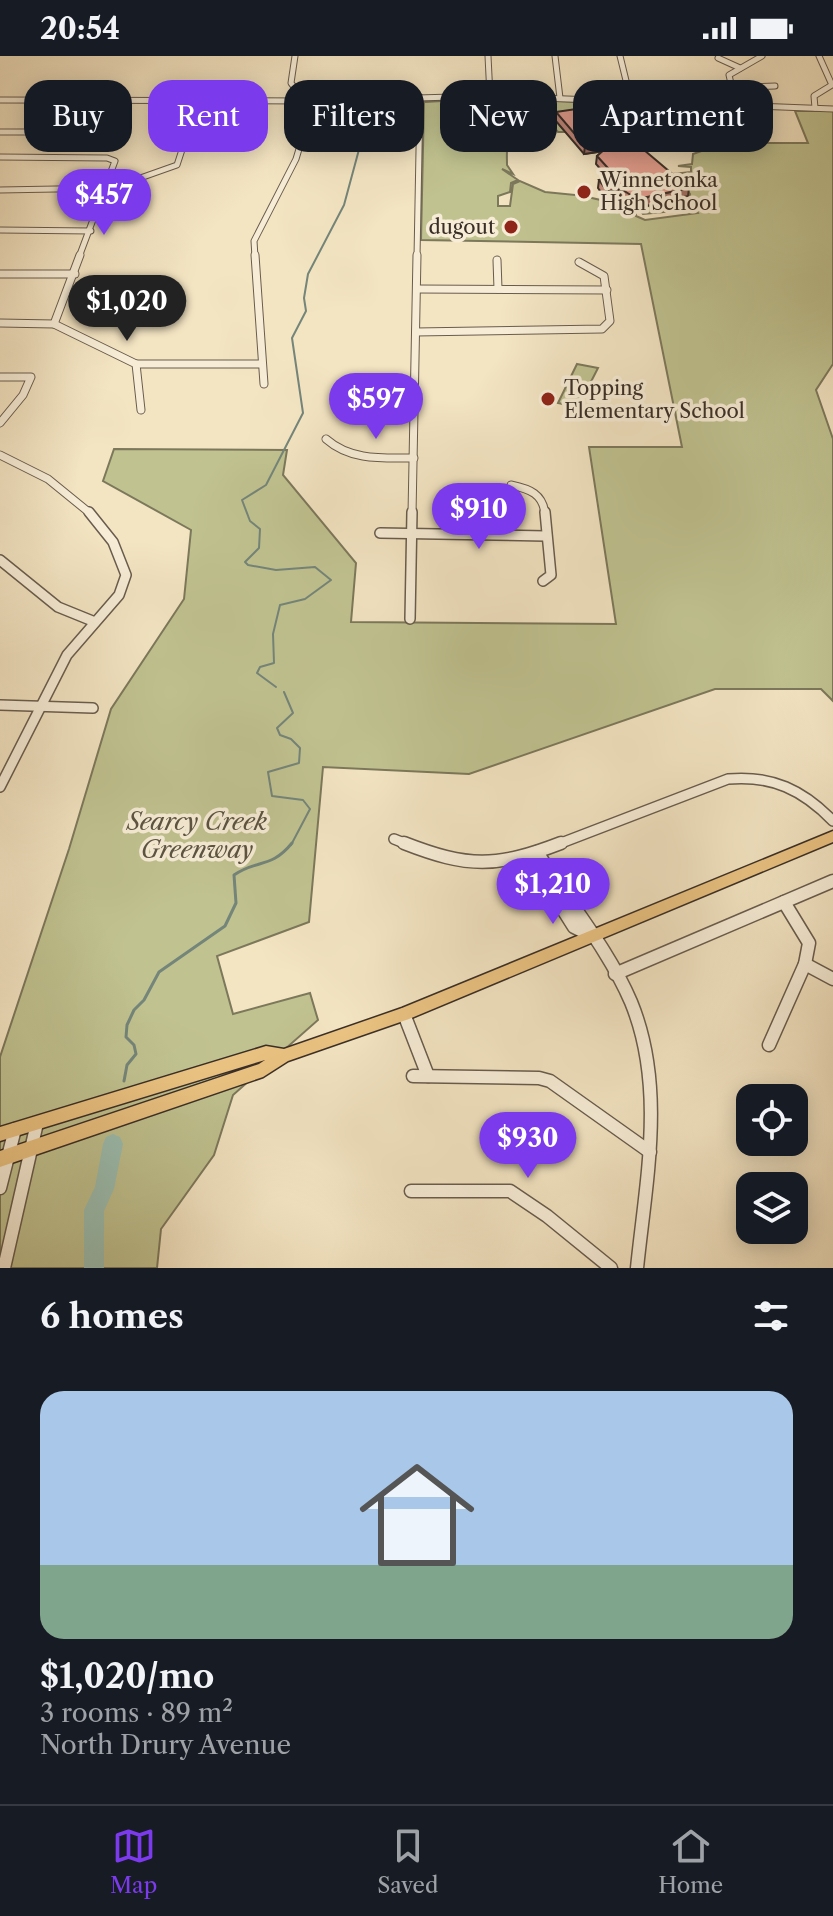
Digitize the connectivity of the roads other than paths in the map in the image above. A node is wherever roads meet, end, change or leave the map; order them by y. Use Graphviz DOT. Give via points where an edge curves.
graph roads {
  1 [pos="295,56"];
  2 [pos="488,56"];
  3 [pos="555,56"];
  4 [pos="620,56"];
  5 [pos="762,56"];
  6 [pos="819,56"];
  7 [pos="718,58"];
  8 [pos="740,68"];
  9 [pos="291,80"];
  10 [pos="489,80"];
  11 [pos="626,80"];
  12 [pos="730,80"];
  13 [pos="557,98"];
  14 [pos="560,98"];
  15 [pos="573,99"];
  16 [pos="0,100"];
  17 [pos="148,101"];
  18 [pos="773,105"];
  19 [pos="814,107"];
  20 [pos="833,107"];
  21 [pos="0,132"];
  22 [pos="24,132"];
  23 [pos="181,152"];
  24 [pos="296,152"];
  25 [pos="419,152"];
  26 [pos="0,157"];
  27 [pos="106,189"];
  28 [pos="0,190"];
  29 [pos="0,230"];
  30 [pos="91,231"];
  31 [pos="497,260"];
  32 [pos="579,262"];
  33 [pos="0,274"];
  34 [pos="75,274"];
  35 [pos="417,289"];
  36 [pos="498,289"];
  37 [pos="607,290"];
  38 [pos="0,323"];
  39 [pos="54,324"];
  40 [pos="416,332"];
  41 [pos="136,364"];
  42 [pos="262,364"];
  43 [pos="0,377"];
  44 [pos="264,384"];
  45 [pos="141,410"];
  46 [pos="0,423"];
  47 [pos="326,439"];
  48 [pos="0,455"];
  49 [pos="414,458"];
  50 [pos="511,485"];
  51 [pos="380,533"];
  52 [pos="412,534"];
  53 [pos="545,536"];
  54 [pos="0,560"];
  55 [pos="543,581"];
  56 [pos="410,619"];
  57 [pos="95,622"];
  58 [pos="0,705"];
  59 [pos="43,705"];
  60 [pos="93,708"];
  61 [pos="0,787"];
  62 [pos="833,821"];
  63 [pos="833,836"];
  64 [pos="394,839"];
  65 [pos="537,852"];
  66 [pos="833,881"];
  67 [pos="784,902"];
  68 [pos="594,937"];
  69 [pos="805,964"];
  70 [pos="615,974"];
  71 [pos="833,979"];
  72 [pos="404,1014"];
  73 [pos="769,1045"];
  74 [pos="284,1056"];
  75 [pos="413,1076"];
  76 [pos="428,1076"];
  77 [pos="37,1123"];
  78 [pos="7,1131"];
  79 [pos="32,1147"];
  80 [pos="650,1152"];
  81 [pos="4,1157"];
  82 [pos="0,1188"];
  83 [pos="411,1191"];
  84 [pos="4,1268"];
  85 [pos="611,1268"];
  86 [pos="637,1268"];
  1 -- 9 [label="street"];
  2 -- 10 [label="street"];
  3 -- 14 [label="street"];
  4 -- 11 [label="street"];
  5 -- 8 [label="street"];
  6 -- 19 [label="street" via="832,85 814,96"];
  7 -- 8 [label="street"];
  8 -- 12 [label="street"];
  13 -- 14 [label="street"];
  14 -- 15 [label="street"];
  16 -- 17 [label="street"];
  18 -- 19 [label="street"];
  19 -- 20 [label="street"];
  21 -- 22 [label="street"];
  23 -- 27 [label="street" via="177,165"];
  24 -- 42 [label="street" via="254,241"];
  25 -- 35 [label="street"];
  26 -- 27 [label="street" via="113,159"];
  27 -- 28 [label="street"];
  27 -- 30 [label="street"];
  29 -- 30 [label="street"];
  30 -- 34 [label="street"];
  31 -- 36 [label="street"];
  32 -- 37 [label="street" via="601,272"];
  33 -- 34 [label="street"];
  34 -- 39 [label="street"];
  35 -- 36 [label="street"];
  35 -- 40 [label="street"];
  36 -- 37 [label="street"];
  37 -- 40 [label="street" via="610,321 598,331"];
  38 -- 39 [label="street"];
  39 -- 41 [label="street"];
  40 -- 49 [label="street"];
  41 -- 42 [label="street"];
  41 -- 45 [label="street"];
  42 -- 44 [label="street"];
  43 -- 46 [label="street" via="31,377"];
  47 -- 49 [label="street" via="353,454"];
  48 -- 57 [label="street" via="67,492 113,542 126,575 119,595"];
  49 -- 52 [label="street"];
  50 -- 53 [label="street" via="540,497"];
  51 -- 52 [label="street"];
  52 -- 53 [label="street"];
  52 -- 56 [label="street"];
  53 -- 55 [label="street" via="551,575"];
  54 -- 57 [label="street" via="58,607"];
  57 -- 59 [label="street" via="67,655"];
  58 -- 59 [label="street"];
  59 -- 60 [label="street"];
  59 -- 61 [label="street"];
  62 -- 65 [label="street" via="805,793 785,783 740,777"];
  63 -- 68 [label="main road"];
  64 -- 65 [label="street" via="465,863 495,863"];
  65 -- 68 [label="street" via="574,927"];
  66 -- 67 [label="street"];
  67 -- 69 [label="street" via="809,943"];
  67 -- 70 [label="street"];
  68 -- 70 [label="street"];
  68 -- 72 [label="main road"];
  69 -- 71 [label="street"];
  69 -- 73 [label="street"];
  70 -- 80 [label="street" via="632,1004 648,1055"];
  72 -- 74 [label="main road"];
  72 -- 76 [label="street"];
  74 -- 77 [label="main road" via="266,1053"];
  74 -- 79 [label="main road" via="263,1070"];
  75 -- 76 [label="street"];
  76 -- 80 [label="street" via="550,1081"];
  77 -- 78 [label="main road"];
  77 -- 79 [label="street"];
  78 -- 81 [label="street"];
  79 -- 81 [label="main road"];
  79 -- 84 [label="street"];
  80 -- 86 [label="street"];
  81 -- 82 [label="street"];
  83 -- 85 [label="street" via="510,1191"];
}
